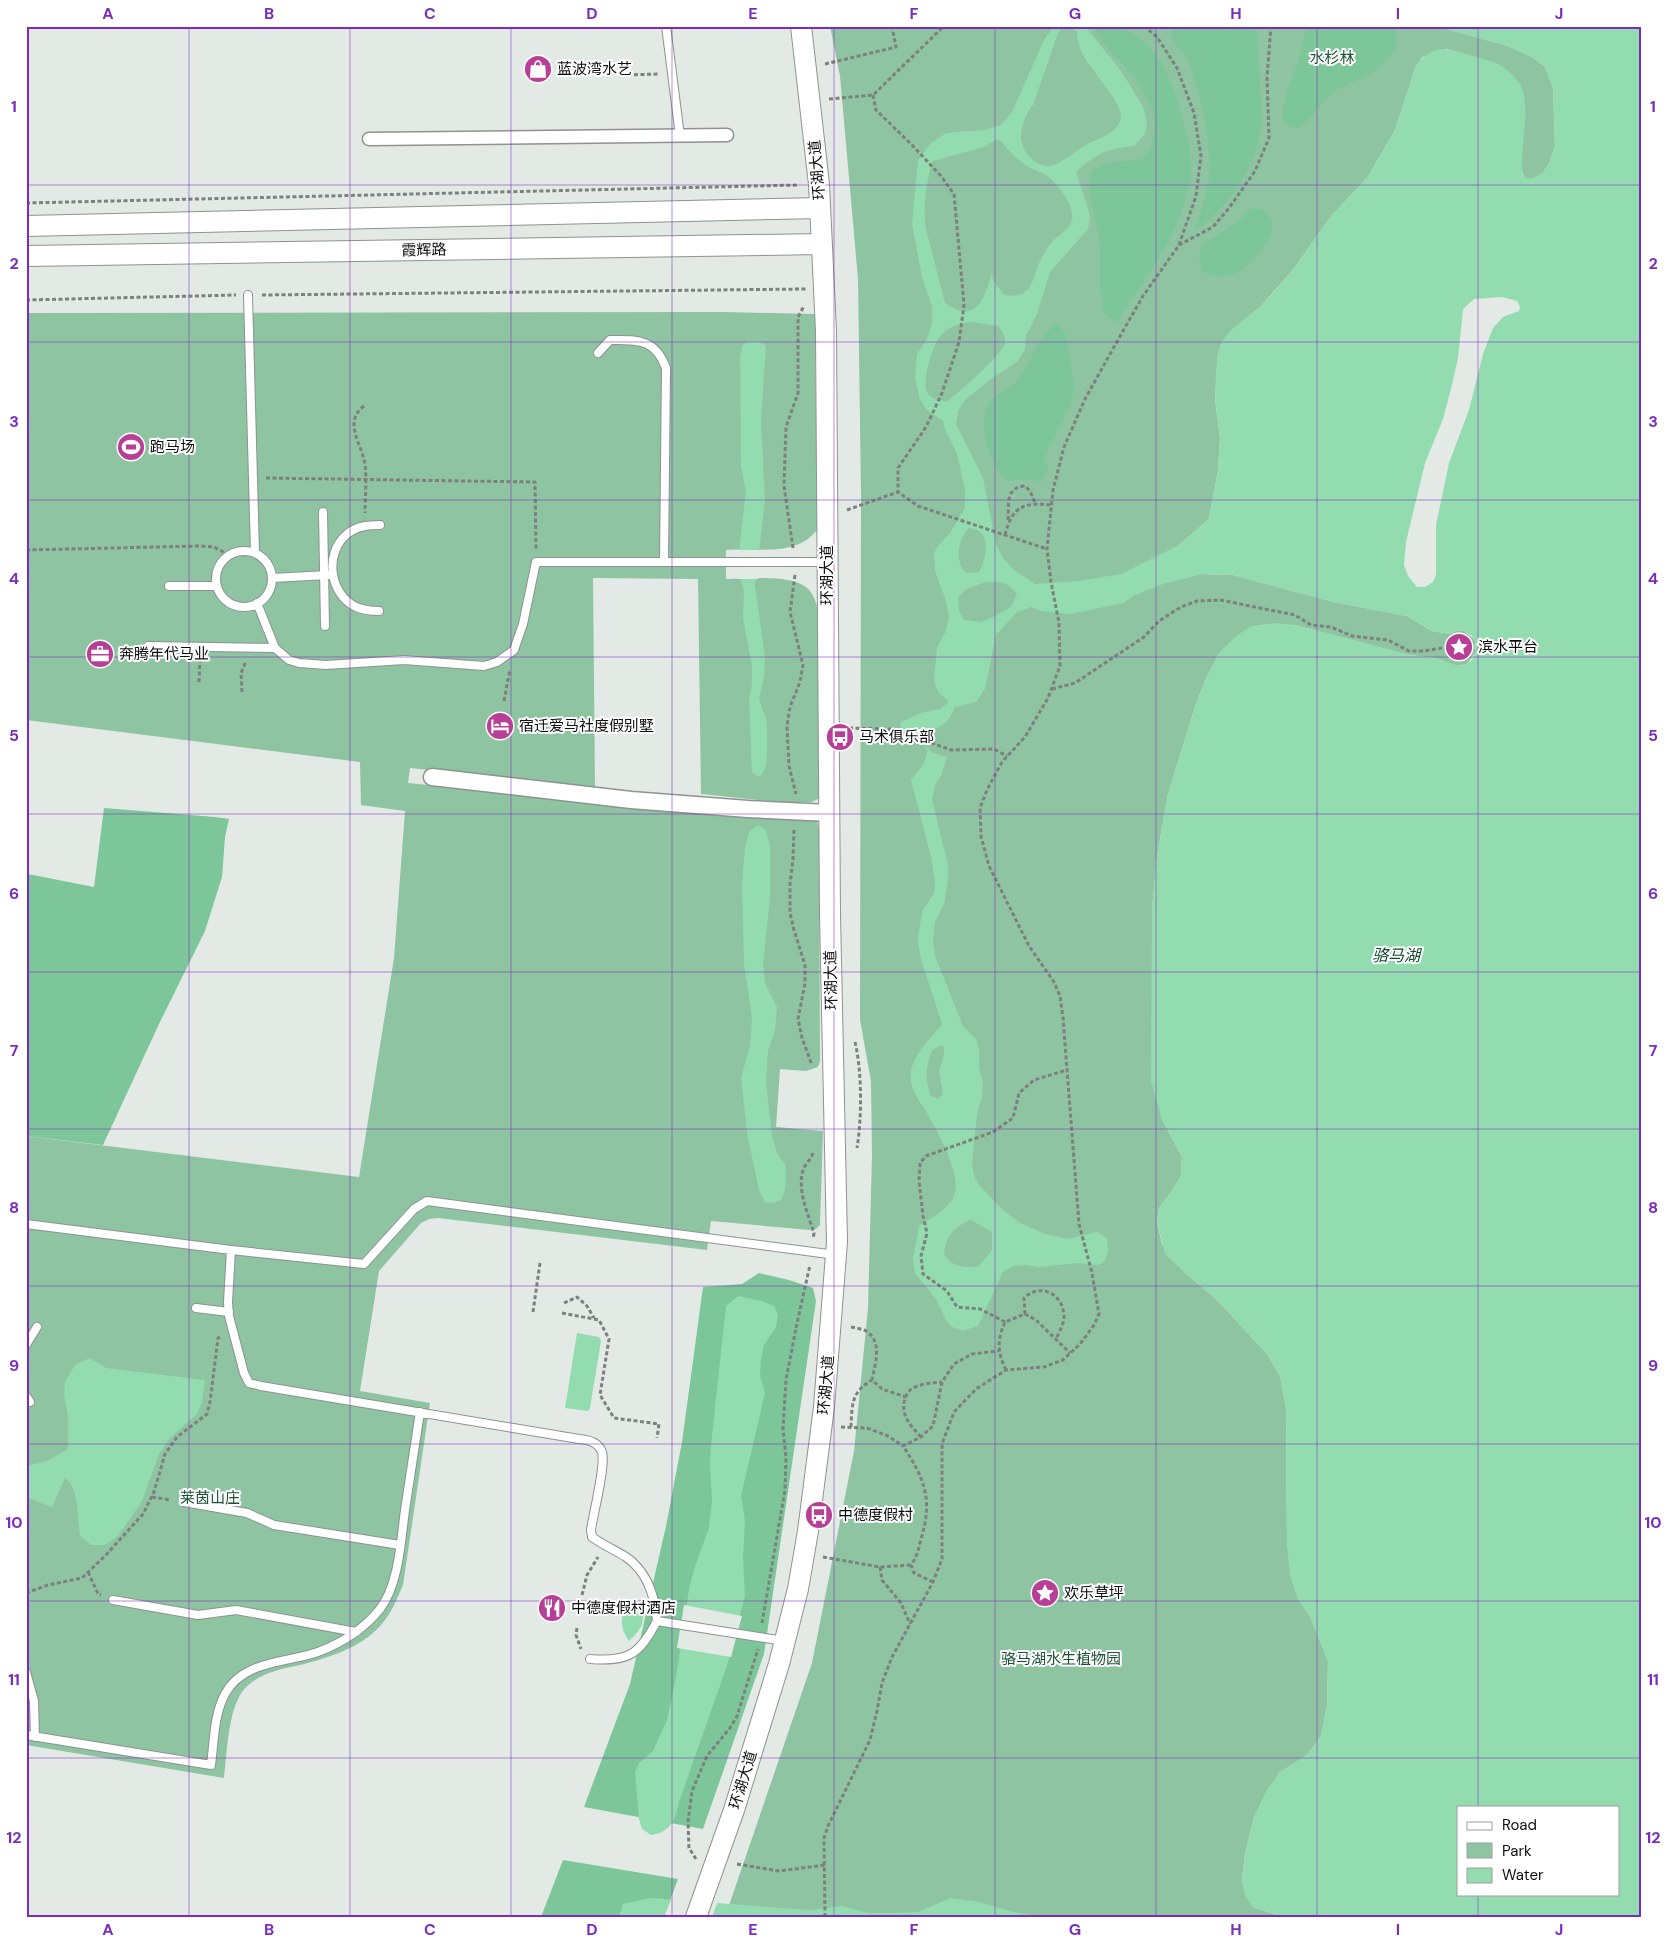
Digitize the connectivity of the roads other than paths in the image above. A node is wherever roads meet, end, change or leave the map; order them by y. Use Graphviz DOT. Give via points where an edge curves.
graph roads {
  1 [pos="666,26"];
  2 [pos="801,26"];
  3 [pos="727,135"];
  4 [pos="680,136"];
  5 [pos="369,139"];
  6 [pos="820,208"];
  7 [pos="26,226"];
  8 [pos="822,244"];
  9 [pos="26,256"];
  10 [pos="248,295"];
  11 [pos="598,353"];
  12 [pos="323,512"];
  13 [pos="380,525"];
  14 [pos="255,553"];
  15 [pos="664,562"];
  16 [pos="827,562"];
  17 [pos="324,575"];
  18 [pos="333,575"];
  19 [pos="272,578"];
  20 [pos="169,586"];
  21 [pos="217,586"];
  22 [pos="257,603"];
  23 [pos="378,611"];
  24 [pos="325,626"];
  25 [pos="148,646"];
  26 [pos="275,648"];
  27 [pos="432,777"];
  28 [pos="829,813"];
  29 [pos="26,1224"];
  30 [pos="230,1250"];
  31 [pos="836,1255"];
  32 [pos="196,1308"];
  33 [pos="229,1312"];
  34 [pos="37,1327"];
  35 [pos="26,1345"];
  36 [pos="420,1412"];
  37 [pos="184,1502"];
  38 [pos="400,1545"];
  39 [pos="113,1600"];
  40 [pos="657,1621"];
  41 [pos="356,1632"];
  42 [pos="786,1642"];
  43 [pos="590,1658"];
  44 [pos="26,1672"];
  45 [pos="30,1736"];
  46 [pos="696,1917"];
  1 -- 4 [label="lane"];
  2 -- 6 [label="street, 环湖大道"];
  3 -- 4 [label="street"];
  4 -- 5 [label="street"];
  6 -- 7 [label="street"];
  6 -- 8 [label="street, 环湖大道"];
  8 -- 9 [label="street, 霞辉路"];
  8 -- 16 [label="street, 环湖大道" via="826,331"];
  10 -- 14 [label="lane"];
  11 -- 15 [label="lane" via="610,340 647,342 656,350 666,368"];
  12 -- 17 [label="lane"];
  13 -- 18 [label="lane" via="364,526 347,535 333,559"];
  14 -- 19 [label="lane" via="267,563"];
  14 -- 21 [label="lane" via="238,551 229,555 218,568"];
  15 -- 16 [label="lane"];
  15 -- 26 [label="lane" via="536,562 514,650 497,662 484,666 404,660 326,665 299,663 289,660"];
  16 -- 28 [label="street, 环湖大道"];
  17 -- 18 [label="lane"];
  17 -- 19 [label="lane"];
  17 -- 24 [label="lane"];
  18 -- 23 [label="lane" via="345,600 357,608"];
  19 -- 22 [label="lane" via="268,593"];
  20 -- 21 [label="lane"];
  21 -- 22 [label="lane" via="226,600 233,604 249,606"];
  22 -- 26 [label="lane"];
  25 -- 26 [label="lane"];
  27 -- 28 [label="street" via="631,800"];
  28 -- 31 [label="street, 环湖大道"];
  29 -- 30 [label="lane"];
  30 -- 31 [label="lane" via="364,1264 414,1209 427,1201"];
  30 -- 33 [label="lane"];
  31 -- 42 [label="street, 环湖大道" via="820,1442 808,1530"];
  32 -- 33 [label="lane"];
  33 -- 36 [label="lane" via="249,1383"];
  34 -- 35 [label="lane"];
  36 -- 38 [label="lane"];
  36 -- 40 [label="lane" via="596,1444 602,1453 602,1466 592,1537 638,1567 653,1595"];
  37 -- 38 [label="lane" via="247,1512 274,1525"];
  38 -- 41 [label="lane" via="392,1585 381,1607"];
  39 -- 41 [label="lane" via="198,1614 236,1610"];
  40 -- 42 [label="lane"];
  40 -- 43 [label="lane" via="643,1644 630,1655 610,1661"];
  41 -- 45 [label="lane" via="320,1651 270,1662 245,1673 231,1684 220,1704 211,1765"];
  42 -- 46 [label="street, 环湖大道" via="734,1810"];
  44 -- 45 [label="lane" via="34,1701"];
}
